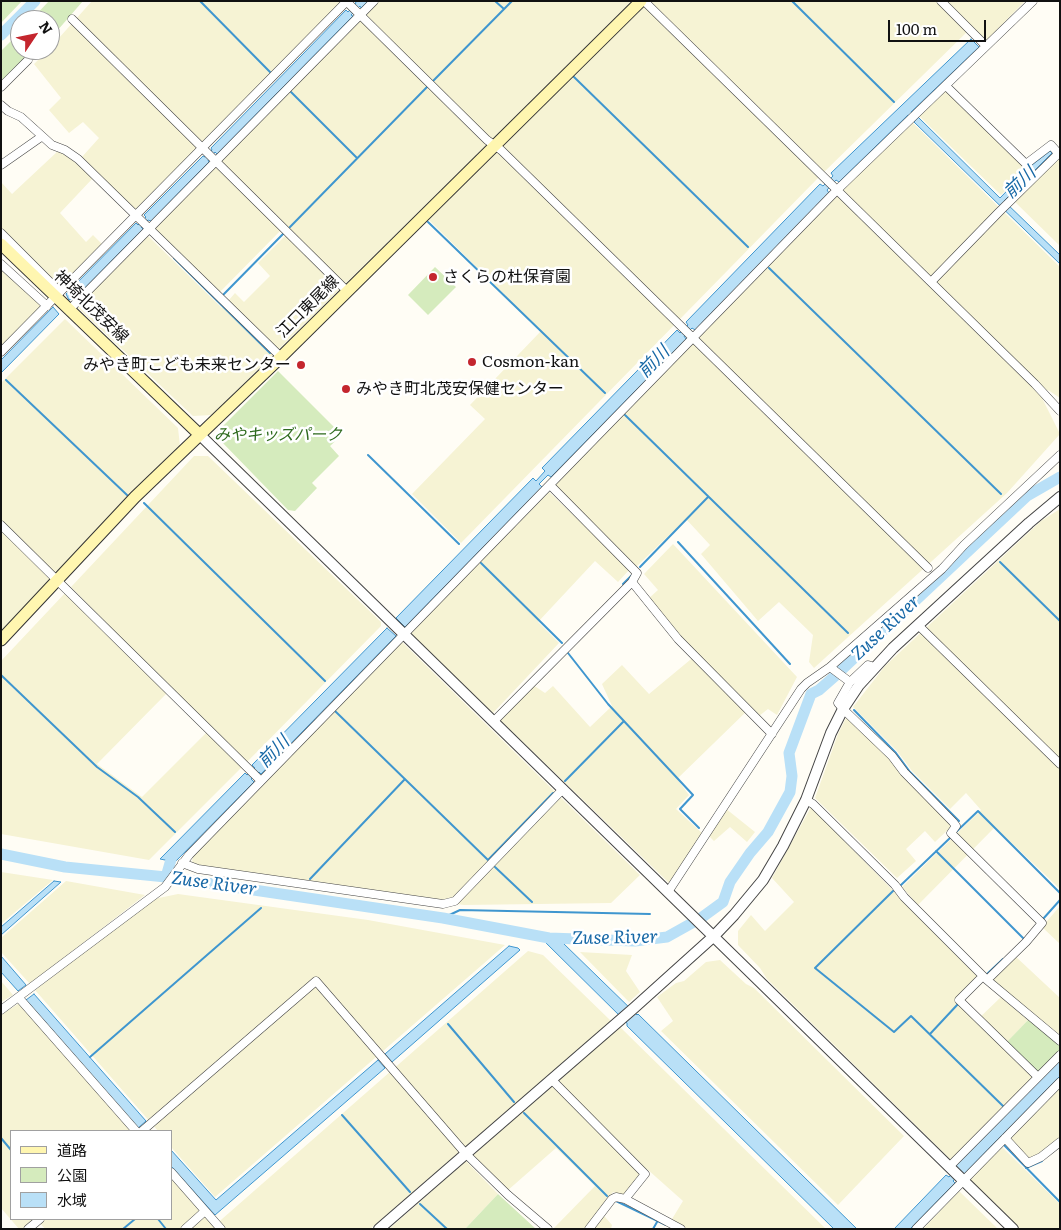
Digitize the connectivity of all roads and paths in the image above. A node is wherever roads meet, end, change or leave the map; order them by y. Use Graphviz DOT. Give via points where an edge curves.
graph roads {
  1 [pos="374,1"];
  2 [pos="940,1"];
  3 [pos="1033,1"];
  4 [pos="637,3"];
  5 [pos="351,6"];
  6 [pos="72,18"];
  7 [pos="986,46"];
  8 [pos="28,60"];
  9 [pos="946,86"];
  10 [pos="1,87"];
  11 [pos="1,105"];
  12 [pos="41,137"];
  13 [pos="494,146"];
  14 [pos="1057,151"];
  15 [pos="210,154"];
  16 [pos="1,165"];
  17 [pos="832,185"];
  18 [pos="143,222"];
  19 [pos="1,233"];
  20 [pos="1,244"];
  21 [pos="1,264"];
  22 [pos="931,282"];
  23 [pos="347,291"];
  24 [pos="58,294"];
  25 [pos="47,306"];
  26 [pos="70,310"];
  27 [pos="688,333"];
  28 [pos="1,352"];
  29 [pos="281,357"];
  30 [pos="1060,411"];
  31 [pos="200,435"];
  32 [pos="1060,455"];
  33 [pos="550,486"];
  34 [pos="1060,497"];
  35 [pos="1,525"];
  36 [pos="928,568"];
  37 [pos="56,581"];
  38 [pos="632,582"];
  39 [pos="918,625"];
  40 [pos="404,635"];
  41 [pos="1,640"];
  42 [pos="874,667"];
  43 [pos="831,668"];
  44 [pos="849,681"];
  45 [pos="843,709"];
  46 [pos="494,721"];
  47 [pos="772,734"];
  48 [pos="1060,764"];
  49 [pos="258,779"];
  50 [pos="563,789"];
  51 [pos="806,800"];
  52 [pos="181,865"];
  53 [pos="668,892"];
  54 [pos="714,936"];
  55 [pos="985,978"];
  56 [pos="19,998"];
  57 [pos="1,1010"];
  58 [pos="1060,1041"];
  59 [pos="1060,1055"];
  60 [pos="1038,1077"];
  61 [pos="552,1080"];
  62 [pos="1060,1082"];
  63 [pos="135,1130"];
  64 [pos="143,1130"];
  65 [pos="1005,1138"];
  66 [pos="1060,1142"];
  67 [pos="466,1154"];
  68 [pos="950,1168"];
  69 [pos="172,1173"];
  70 [pos="962,1180"];
  71 [pos="625,1199"];
  72 [pos="205,1211"];
  73 [pos="39,1220"];
  74 [pos="28,1229"];
  75 [pos="185,1229"];
  76 [pos="220,1229"];
  77 [pos="379,1229"];
  78 [pos="548,1229"];
  79 [pos="589,1229"];
  80 [pos="681,1229"];
  81 [pos="916,1229"];
  82 [pos="1013,1229"];
  1 -- 5 [label="street"];
  2 -- 7 [label="street"];
  3 -- 7 [label="street"];
  4 -- 13 [label="main road, 江口東尾線"];
  4 -- 17 [label="street"];
  5 -- 13 [label="street"];
  5 -- 15 [label="street"];
  5 -- 15 [label="street"];
  6 -- 15 [label="street"];
  7 -- 9 [label="street"];
  8 -- 10 [label="street"];
  9 -- 14 [label="street" via="1026,164 1051,145"];
  9 -- 17 [label="street"];
  11 -- 12 [label="street" via="21,117"];
  12 -- 16 [label="street"];
  12 -- 18 [label="street" via="78,159"];
  13 -- 23 [label="main road, 江口東尾線"];
  13 -- 27 [label="street"];
  14 -- 22 [label="street"];
  15 -- 18 [label="street"];
  15 -- 18 [label="street"];
  15 -- 23 [label="street"];
  17 -- 22 [label="street"];
  17 -- 27 [label="street"];
  18 -- 24 [label="street"];
  18 -- 26 [label="street"];
  18 -- 29 [label="street"];
  19 -- 24 [label="street"];
  20 -- 24 [label="main road, 神埼北茂安線"];
  21 -- 25 [label="street"];
  22 -- 30 [label="street"];
  23 -- 29 [label="main road, 江口東尾線"];
  24 -- 25 [label="street"];
  24 -- 26 [label="main road, 神埼北茂安線"];
  25 -- 28 [label="street"];
  26 -- 31 [label="main road, 神埼北茂安線"];
  27 -- 33 [label="street"];
  27 -- 36 [label="street"];
  29 -- 31 [label="main road, 江口東尾線"];
  31 -- 37 [label="main road, 江口東尾線"];
  31 -- 40 [label="street"];
  32 -- 43 [label="street" via="942,569"];
  33 -- 38 [label="street" via="635,569 638,573"];
  33 -- 40 [label="street"];
  34 -- 39 [label="street"];
  35 -- 37 [label="street"];
  37 -- 41 [label="main road, 江口東尾線"];
  37 -- 49 [label="street"];
  38 -- 46 [label="street"];
  38 -- 47 [label="street" via="678,639"];
  39 -- 42 [label="street"];
  39 -- 48 [label="street"];
  40 -- 46 [label="street"];
  40 -- 49 [label="street"];
  42 -- 44 [label="street" via="868,665"];
  42 -- 45 [label="street"];
  43 -- 44 [label="street"];
  43 -- 47 [label="street" via="801,689"];
  44 -- 45 [label="street" via="838,703"];
  45 -- 51 [label="street"];
  45 -- 55 [label="street" via="954,822 956,826 951,833 1042,922 1026,942"];
  46 -- 50 [label="street"];
  47 -- 53 [label="street"];
  49 -- 52 [label="street"];
  50 -- 52 [label="street" via="455,900 443,904"];
  50 -- 53 [label="street"];
  51 -- 54 [label="street" via="763,880"];
  51 -- 55 [label="street"];
  52 -- 56 [label="street" via="165,887"];
  53 -- 54 [label="street"];
  54 -- 61 [label="street"];
  54 -- 68 [label="street"];
  55 -- 58 [label="street"];
  55 -- 60 [label="street" via="959,1000"];
  56 -- 57 [label="street"];
  56 -- 63 [label="street"];
  59 -- 60 [label="street"];
  60 -- 68 [label="street"];
  61 -- 67 [label="street"];
  61 -- 71 [label="street" via="645,1174"];
  62 -- 65 [label="street"];
  64 -- 67 [label="street" via="316,981"];
  65 -- 66 [label="street" via="1028,1163"];
  65 -- 70 [label="street"];
  67 -- 77 [label="street"];
  67 -- 78 [label="street"];
  68 -- 70 [label="street"];
  69 -- 72 [label="street"];
  70 -- 81 [label="street"];
  70 -- 82 [label="street"];
  71 -- 79 [label="street" via="612,1198"];
  71 -- 80 [label="street"];
  72 -- 75 [label="street"];
  72 -- 76 [label="street"];
  73 -- 74 [label="street"];
}
